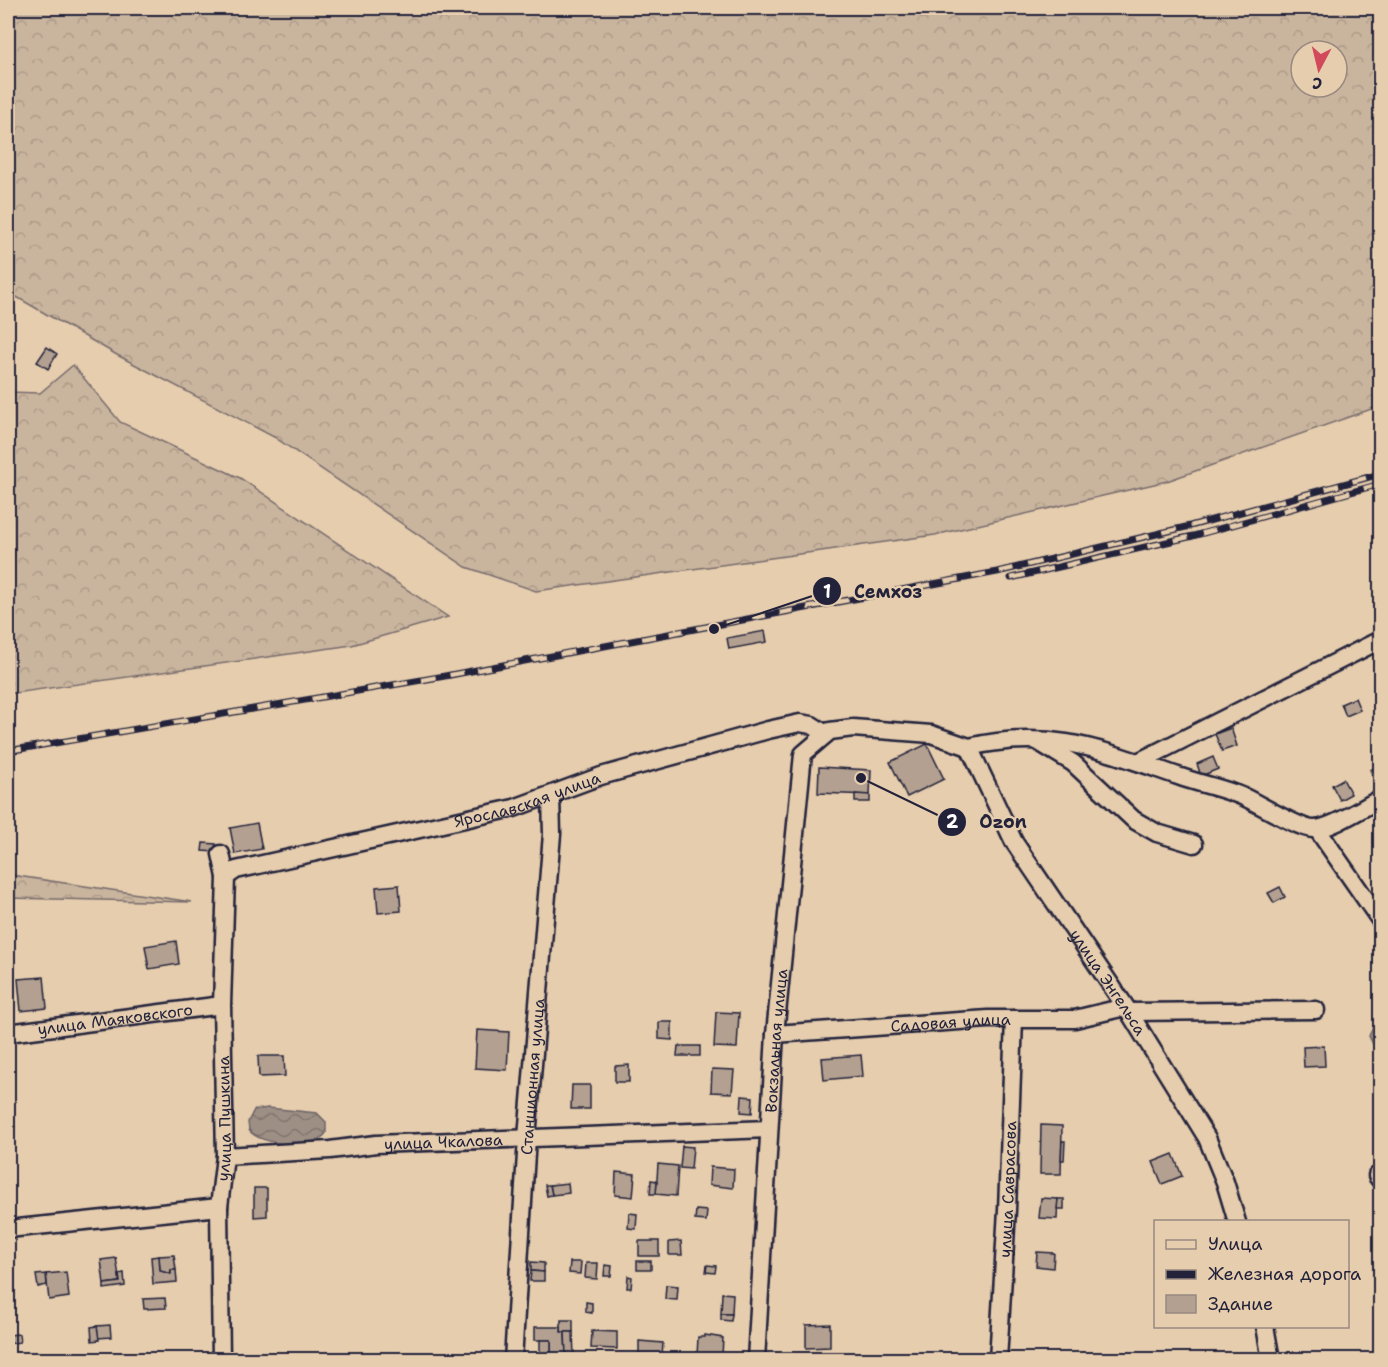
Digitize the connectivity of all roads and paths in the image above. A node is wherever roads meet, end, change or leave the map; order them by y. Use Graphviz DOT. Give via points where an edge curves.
graph roads {
  1 [pos="1380,640"];
  2 [pos="826,734"];
  3 [pos="1034,739"];
  4 [pos="969,747"];
  5 [pos="1137,762"];
  6 [pos="551,795"];
  7 [pos="1380,799"];
  8 [pos="1317,829"];
  9 [pos="1194,844"];
  10 [pos="221,854"];
  11 [pos="226,877"];
  12 [pos="1380,920"];
  13 [pos="222,1005"];
  14 [pos="1127,1010"];
  15 [pos="1316,1010"];
  16 [pos="1014,1019"];
  17 [pos="8,1033"];
  18 [pos="775,1034"];
  19 [pos="769,1129"];
  20 [pos="527,1137"];
  21 [pos="225,1156"];
  22 [pos="219,1207"];
  23 [pos="1237,1220"];
  24 [pos="8,1229"];
  25 [pos="1264,1328"];
  26 [pos="221,1359"];
  27 [pos="513,1359"];
  28 [pos="756,1359"];
  29 [pos="998,1359"];
  30 [pos="1271,1359"];
  1 -- 5 [label="street"];
  2 -- 4 [label="street" via="853,728 931,734"];
  2 -- 6 [label="street, Ярославская улица" via="800,723 768,730"];
  2 -- 18 [label="street, Вокзальная улица" via="803,754"];
  3 -- 4 [label="street"];
  3 -- 5 [label="street" via="1090,746"];
  3 -- 9 [label="street" via="1072,763 1134,820 1157,833"];
  4 -- 14 [label="street, улица Энгельса" via="1014,842"];
  5 -- 8 [label="street" via="1241,796 1308,829"];
  6 -- 11 [label="street, Ярославская улица" via="514,808 236,870"];
  6 -- 20 [label="street, Станционная улица" via="552,834"];
  7 -- 8 [label="street"];
  8 -- 12 [label="street"];
  10 -- 11 [label="street, улица Пушкина"];
  11 -- 13 [label="street, улица Пушкина"];
  13 -- 17 [label="street, улица Маяковского"];
  13 -- 21 [label="street, улица Пушкина"];
  14 -- 15 [label="street, Садовая улица"];
  14 -- 16 [label="street, Садовая улица" via="1075,1019"];
  14 -- 23 [label="street, улица Энгельса" via="1207,1138"];
  16 -- 18 [label="street, Садовая улица"];
  16 -- 29 [label="street, улица Саврасова"];
  18 -- 19 [label="street, Вокзальная улица"];
  19 -- 20 [label="street, улица Чкалова"];
  19 -- 28 [label="street, Вокзальная улица"];
  20 -- 21 [label="street, улица Чкалова"];
  20 -- 27 [label="street, Станционная улица"];
  21 -- 22 [label="street, улица Пушкина"];
  22 -- 24 [label="street"];
  22 -- 26 [label="street, улица Пушкина"];
  25 -- 30 [label="street"];
}
